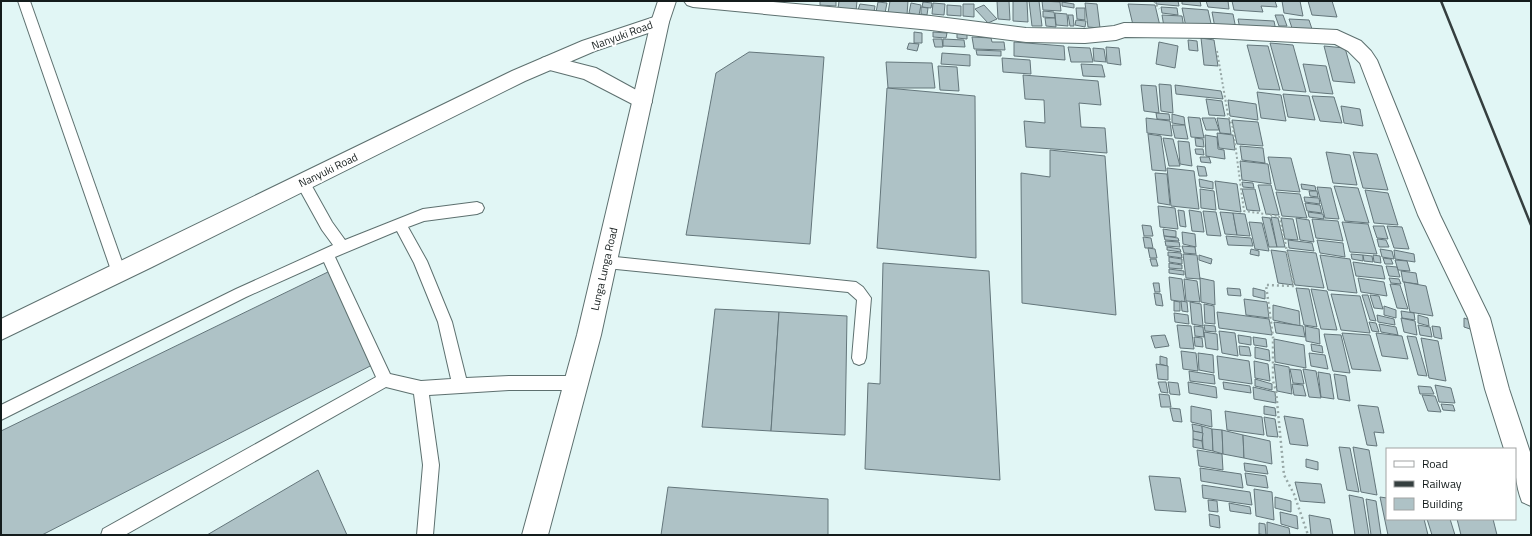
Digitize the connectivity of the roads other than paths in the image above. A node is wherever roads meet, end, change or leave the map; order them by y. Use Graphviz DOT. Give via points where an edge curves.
graph roads {
  1 [pos="24,1"];
  2 [pos="668,1"];
  3 [pos="693,1"];
  4 [pos="660,22"];
  5 [pos="549,64"];
  6 [pos="642,102"];
  7 [pos="303,183"];
  8 [pos="477,208"];
  9 [pos="400,224"];
  10 [pos="342,247"];
  11 [pos="327,254"];
  12 [pos="606,262"];
  13 [pos="119,273"];
  14 [pos="1,330"];
  15 [pos="859,358"];
  16 [pos="385,380"];
  17 [pos="576,384"];
  18 [pos="460,386"];
  19 [pos="421,388"];
  20 [pos="1,413"];
  21 [pos="1531,493"];
  22 [pos="109,535"];
  23 [pos="426,535"];
  24 [pos="535,535"];
  1 -- 13 [label="lane"];
  2 -- 4 [label="street, Lunga Lunga Road"];
  3 -- 21 [label="street" via="931,23 1026,35 1085,36 1124,30 1214,31 1337,38 1359,49 1368,60 1429,215 1479,318 1497,389"];
  4 -- 5 [label="street, Nanyuki Road" via="609,38"];
  4 -- 6 [label="street, Lunga Lunga Road"];
  5 -- 6 [label="street" via="589,73"];
  5 -- 7 [label="street, Nanyuki Road"];
  6 -- 12 [label="street, Lunga Lunga Road"];
  7 -- 10 [label="lane"];
  7 -- 13 [label="street, Nanyuki Road"];
  8 -- 9 [label="lane" via="423,215"];
  9 -- 10 [label="lane"];
  9 -- 18 [label="lane" via="420,261 445,322"];
  10 -- 11 [label="lane"];
  11 -- 16 [label="lane"];
  11 -- 20 [label="lane" via="241,293"];
  12 -- 15 [label="lane" via="851,286 864,298"];
  12 -- 17 [label="street, Lunga Lunga Road"];
  13 -- 14 [label="street, Nanyuki Road"];
  16 -- 19 [label="lane"];
  16 -- 22 [label="lane"];
  17 -- 18 [label="lane" via="509,382"];
  17 -- 24 [label="street, Lunga Lunga Road"];
  18 -- 19 [label="lane"];
  19 -- 23 [label="lane" via="431,465"];
}
